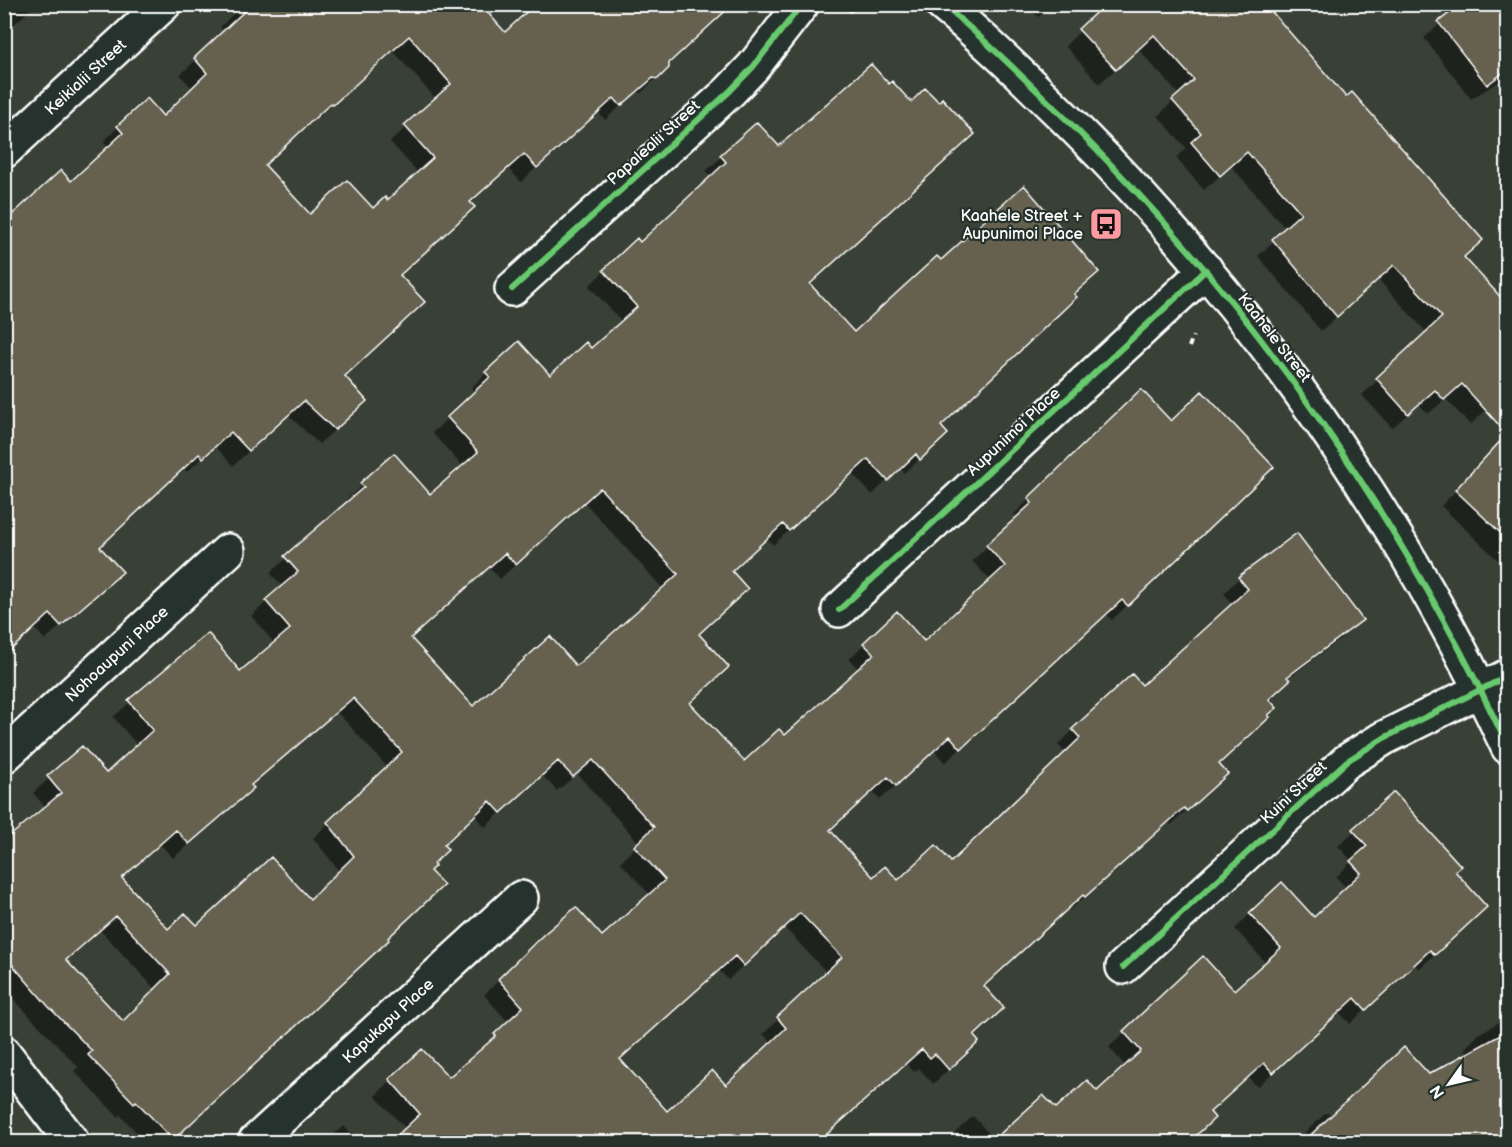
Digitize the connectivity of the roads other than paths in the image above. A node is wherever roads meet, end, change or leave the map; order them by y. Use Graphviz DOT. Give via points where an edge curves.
graph roads {
  1 [pos="164,4"];
  2 [pos="802,4"];
  3 [pos="942,4"];
  4 [pos="4,151"];
  5 [pos="1206,270"];
  6 [pos="512,289"];
  7 [pos="228,551"];
  8 [pos="839,610"];
  9 [pos="1494,682"];
  10 [pos="1508,747"];
  11 [pos="4,756"];
  12 [pos="521,897"];
  13 [pos="1123,966"];
  14 [pos="4,1053"];
  15 [pos="72,1143"];
  16 [pos="255,1143"];
  1 -- 4 [label="street, Keikialii Street"];
  2 -- 6 [label="street, Papalealii Street" via="730,91"];
  3 -- 5 [label="street, Kaahele Street" via="1119,172"];
  5 -- 8 [label="street, Aupunimoi Place"];
  5 -- 9 [label="street, Kaahele Street" via="1304,396 1370,494 1436,605"];
  7 -- 11 [label="street, Nohoaupuni Place"];
  9 -- 10 [label="street, Kaahele Street"];
  9 -- 13 [label="street, Kuini Street" via="1347,761"];
  12 -- 16 [label="street, Kapukapu Place"];
  14 -- 15 [label="street"];
}
